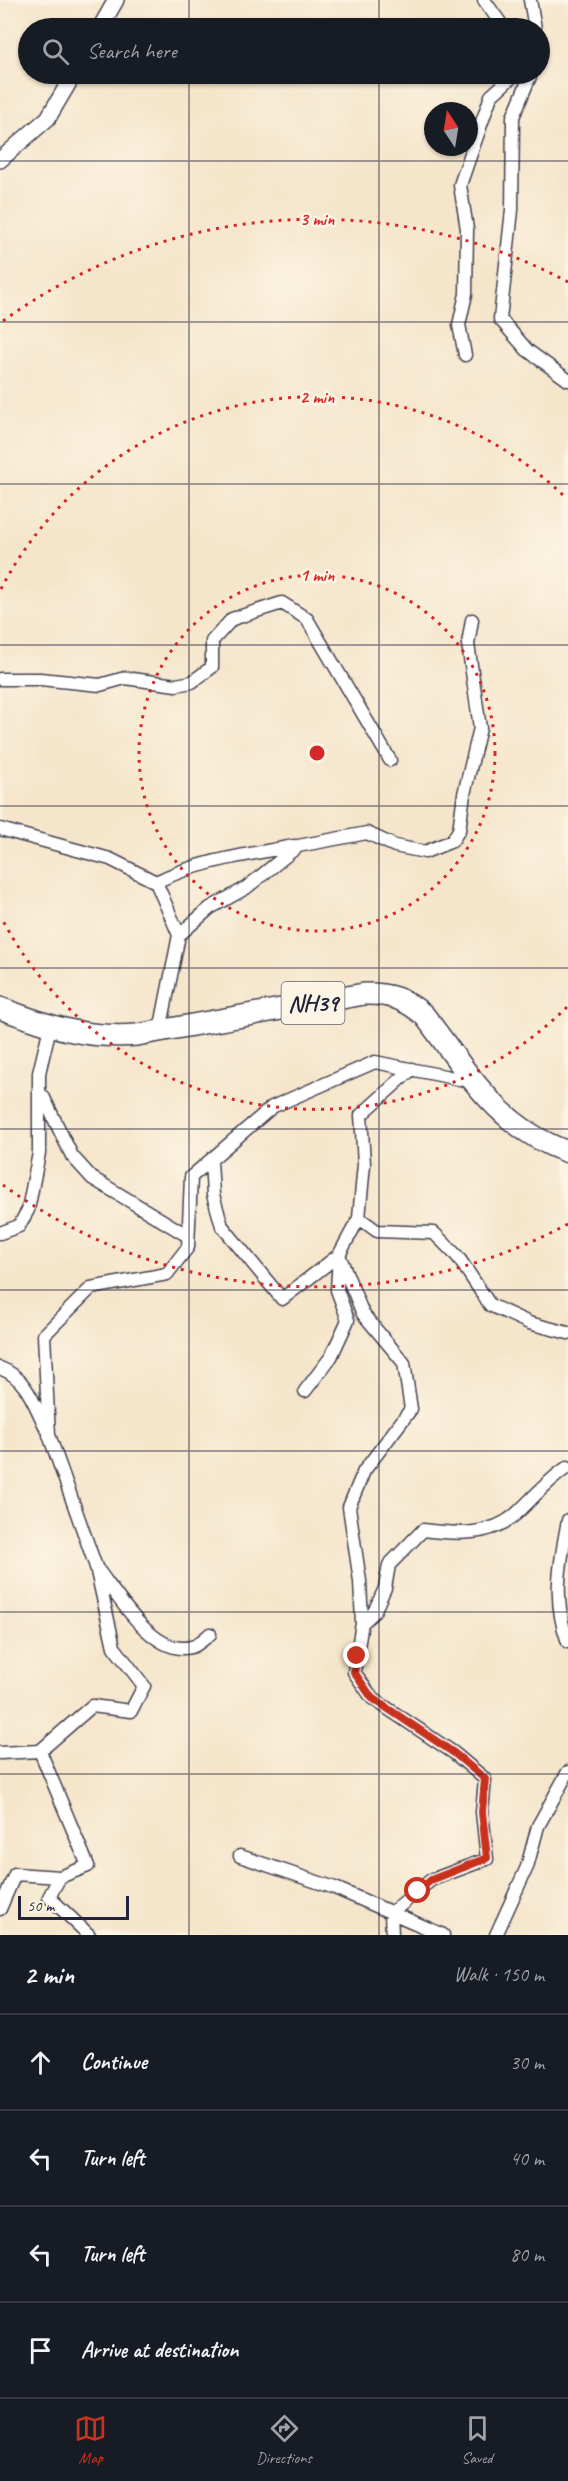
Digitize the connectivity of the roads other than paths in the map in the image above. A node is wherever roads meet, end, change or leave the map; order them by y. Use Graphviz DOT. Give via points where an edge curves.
graph roads {
  1 [pos="116,0"];
  2 [pos="484,0"];
  3 [pos="530,0"];
  4 [pos="106,18"];
  5 [pos="497,18"];
  6 [pos="533,18"];
  7 [pos="68,84"];
  8 [pos="504,84"];
  9 [pos="527,84"];
  10 [pos="0,160"];
  11 [pos="465,356"];
  12 [pos="568,380"];
  13 [pos="471,620"];
  14 [pos="0,679"];
  15 [pos="390,760"];
  16 [pos="0,829"];
  17 [pos="298,846"];
  18 [pos="156,882"];
  19 [pos="179,935"];
  20 [pos="0,1008"];
  21 [pos="50,1027"];
  22 [pos="160,1031"];
  23 [pos="412,1069"];
  24 [pos="476,1083"];
  25 [pos="40,1089"];
  26 [pos="568,1152"];
  27 [pos="211,1160"];
  28 [pos="359,1218"];
  29 [pos="0,1233"];
  30 [pos="188,1236"];
  31 [pos="339,1255"];
  32 [pos="568,1333"];
  33 [pos="0,1368"];
  34 [pos="305,1391"];
  35 [pos="49,1435"];
  36 [pos="568,1467"];
  37 [pos="568,1520"];
  38 [pos="96,1567"];
  39 [pos="564,1622"];
  40 [pos="362,1623"];
  41 [pos="210,1634"];
  42 [pos="568,1642"];
  43 [pos="40,1751"];
  44 [pos="0,1753"];
  45 [pos="568,1772"];
  46 [pos="240,1856"];
  47 [pos="60,1877"];
  48 [pos="0,1909"];
  49 [pos="391,1913"];
  50 [pos="89,1935"];
  51 [pos="392,1935"];
  52 [pos="443,1935"];
  53 [pos="496,1935"];
  1 -- 4 [label="street"];
  2 -- 5 [label="street"];
  3 -- 6 [label="street"];
  7 -- 10 [label="street" via="48,118"];
  8 -- 11 [label="street" via="491,96 460,186 467,229 466,294 459,325"];
  9 -- 12 [label="street" via="513,117 512,210 500,320 527,350"];
  13 -- 17 [label="street" via="468,644 480,728 459,830 452,841 425,852 395,846 367,833"];
  14 -- 15 [label="street" via="91,685 125,678 176,685 192,682 212,667 212,640 232,619 282,603 307,619"];
  16 -- 18 [label="street" via="110,859"];
  17 -- 18 [label="street" via="217,862"];
  17 -- 19 [label="street" via="246,888 210,908"];
  18 -- 19 [label="street"];
  19 -- 22 [label="street"];
  20 -- 21 [label="highway, NH39"];
  21 -- 22 [label="highway, NH39" via="105,1037"];
  21 -- 25 [label="street" via="39,1073"];
  22 -- 24 [label="highway, NH39" via="348,996 389,994 424,1015"];
  23 -- 24 [label="street"];
  23 -- 27 [label="street" via="375,1062 282,1102"];
  23 -- 28 [label="street" via="361,1115 364,1164"];
  24 -- 26 [label="highway, NH39" via="503,1116"];
  25 -- 29 [label="street" via="39,1153 28,1210 19,1226"];
  25 -- 30 [label="street" via="72,1156 92,1178"];
  27 -- 30 [label="street" via="191,1178"];
  27 -- 31 [label="street" via="213,1195 222,1226 282,1299"];
  28 -- 31 [label="street"];
  28 -- 32 [label="street" via="377,1231 434,1233 458,1257 490,1305 529,1323"];
  30 -- 35 [label="street" via="188,1247 167,1274 91,1288 44,1335"];
  31 -- 34 [label="street" via="337,1290 348,1320 332,1357"];
  31 -- 40 [label="street" via="363,1314 404,1363 411,1409 364,1471 349,1507"];
  33 -- 35 [label="street" via="15,1374 29,1393"];
  35 -- 38 [label="street"];
  36 -- 40 [label="street" via="513,1516 479,1533 423,1530 389,1565 382,1596 374,1612"];
  37 -- 39 [label="street" via="560,1564"];
  38 -- 41 [label="street" via="147,1632 166,1646 192,1647"];
  38 -- 43 [label="street" via="114,1647 144,1686 131,1711 92,1706"];
  39 -- 42 [label="street"];
  40 -- 49 [label="street" via="354,1672 372,1698 454,1753 485,1779 482,1812 487,1858 431,1880"];
  43 -- 44 [label="street"];
  43 -- 47 [label="street" via="88,1866"];
  45 -- 53 [label="street" via="538,1826 528,1866"];
  46 -- 49 [label="street" via="335,1888"];
  47 -- 48 [label="street" via="15,1874"];
  47 -- 50 [label="street" via="49,1897"];
  49 -- 51 [label="street"];
  49 -- 52 [label="street"];
}
